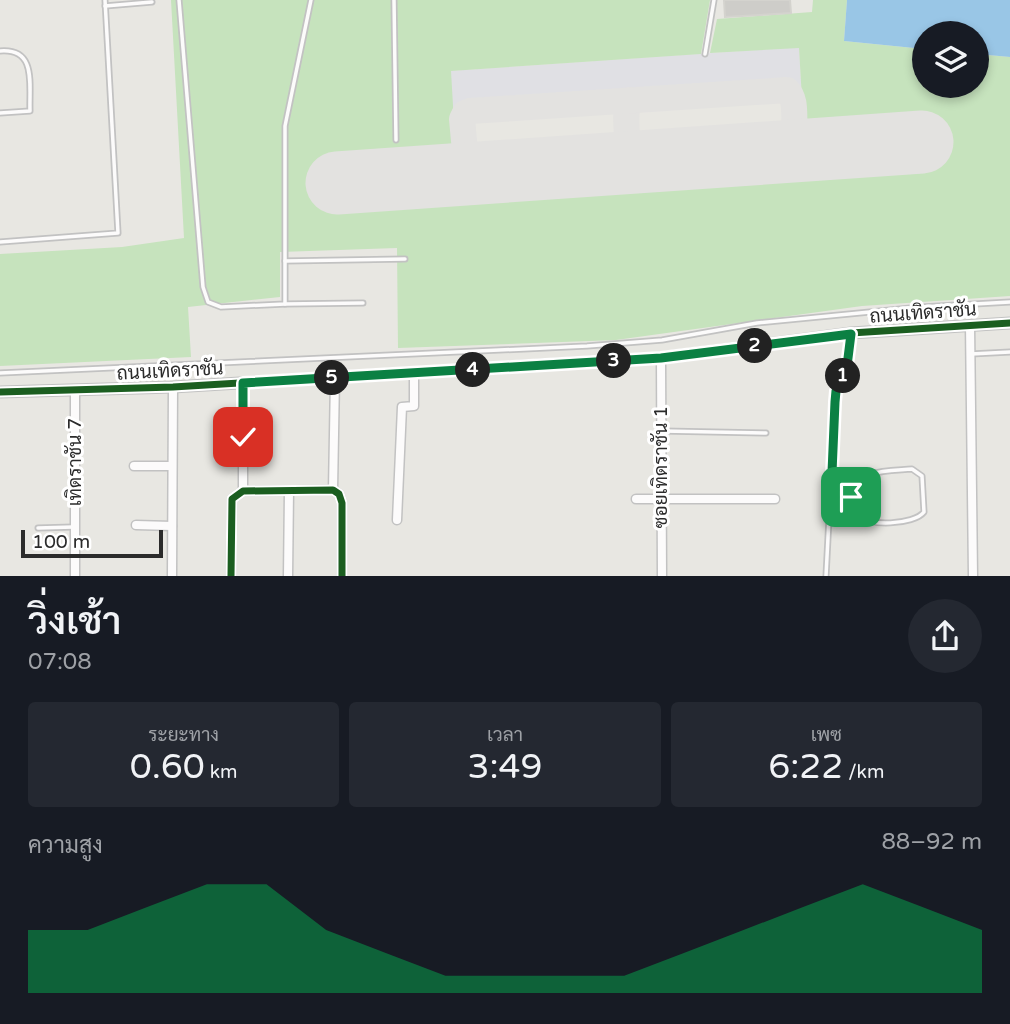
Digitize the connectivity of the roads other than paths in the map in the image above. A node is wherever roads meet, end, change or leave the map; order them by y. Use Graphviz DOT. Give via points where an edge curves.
graph roads {
  1 [pos="105,0"];
  2 [pos="179,0"];
  3 [pos="311,0"];
  4 [pos="394,0"];
  5 [pos="714,0"];
  6 [pos="152,2"];
  7 [pos="105,6"];
  8 [pos="0,51"];
  9 [pos="705,54"];
  10 [pos="0,113"];
  11 [pos="396,140"];
  12 [pos="0,242"];
  13 [pos="405,259"];
  14 [pos="285,261"];
  15 [pos="1010,302"];
  16 [pos="363,303"];
  17 [pos="285,304"];
  18 [pos="1010,323"];
  19 [pos="970,326"];
  20 [pos="851,334"];
  21 [pos="1010,352"];
  22 [pos="969,355"];
  23 [pos="661,358"];
  24 [pos="0,373"];
  25 [pos="414,373"];
  26 [pos="335,378"];
  27 [pos="243,383"];
  28 [pos="173,387"];
  29 [pos="75,391"];
  30 [pos="0,392"];
  31 [pos="661,431"];
  32 [pos="766,433"];
  33 [pos="134,466"];
  34 [pos="172,466"];
  35 [pos="243,491"];
  36 [pos="289,491"];
  37 [pos="333,491"];
  38 [pos="831,496"];
  39 [pos="851,497"];
  40 [pos="636,499"];
  41 [pos="661,499"];
  42 [pos="775,499"];
  43 [pos="397,520"];
  44 [pos="136,525"];
  45 [pos="172,526"];
  46 [pos="75,527"];
  47 [pos="38,528"];
  48 [pos="75,576"];
  49 [pos="172,576"];
  50 [pos="231,576"];
  51 [pos="288,576"];
  52 [pos="342,576"];
  53 [pos="662,576"];
  54 [pos="825,576"];
  55 [pos="973,576"];
  1 -- 7 [label="lane"];
  2 -- 17 [label="lane" via="206,298 221,307"];
  3 -- 14 [label="lane" via="285,126"];
  4 -- 11 [label="lane"];
  5 -- 9 [label="lane"];
  6 -- 7 [label="lane"];
  7 -- 12 [label="lane" via="118,233"];
  8 -- 10 [label="lane" via="20,53 28,63 30,111"];
  13 -- 14 [label="lane"];
  14 -- 17 [label="lane"];
  15 -- 24 [label="lane" via="757,323 662,340 587,346"];
  16 -- 17 [label="lane"];
  18 -- 19 [label="street, ถนนเทิดราชัน"];
  19 -- 20 [label="street, ถนนเทิดราชัน"];
  19 -- 22 [label="street"];
  20 -- 23 [label="street, ถนนเทิดราชัน"];
  20 -- 38 [label="lane" via="847,366 836,391"];
  21 -- 22 [label="lane"];
  22 -- 55 [label="street"];
  23 -- 25 [label="street, ถนนเทิดราชัน"];
  23 -- 31 [label="street, ซอยเทิดราชัน 1"];
  25 -- 26 [label="street, ถนนเทิดราชัน"];
  25 -- 43 [label="street" via="414,406 402,407"];
  26 -- 27 [label="street, ถนนเทิดราชัน"];
  26 -- 37 [label="street"];
  27 -- 28 [label="street, ถนนเทิดราชัน"];
  27 -- 35 [label="street"];
  28 -- 29 [label="street, ถนนเทิดราชัน"];
  28 -- 34 [label="street"];
  29 -- 30 [label="street, ถนนเทิดราชัน"];
  29 -- 46 [label="street, เทิดราชัน 7"];
  31 -- 32 [label="lane"];
  31 -- 41 [label="street, ซอยเทิดราชัน 1"];
  33 -- 34 [label="street"];
  34 -- 45 [label="street"];
  35 -- 36 [label="street"];
  35 -- 50 [label="street" via="232,499"];
  36 -- 37 [label="street"];
  36 -- 51 [label="street"];
  37 -- 52 [label="street" via="342,503"];
  38 -- 39 [label="lane"];
  38 -- 54 [label="lane"];
  39 -- 39 [label="lane" via="857,481 865,475 912,469 922,476 924,512 902,523 864,521 856,515"];
  40 -- 41 [label="street"];
  41 -- 42 [label="street"];
  41 -- 53 [label="street, ซอยเทิดราชัน 1"];
  44 -- 45 [label="street"];
  45 -- 49 [label="street"];
  46 -- 47 [label="lane"];
  46 -- 48 [label="street, เทิดราชัน 7"];
}
